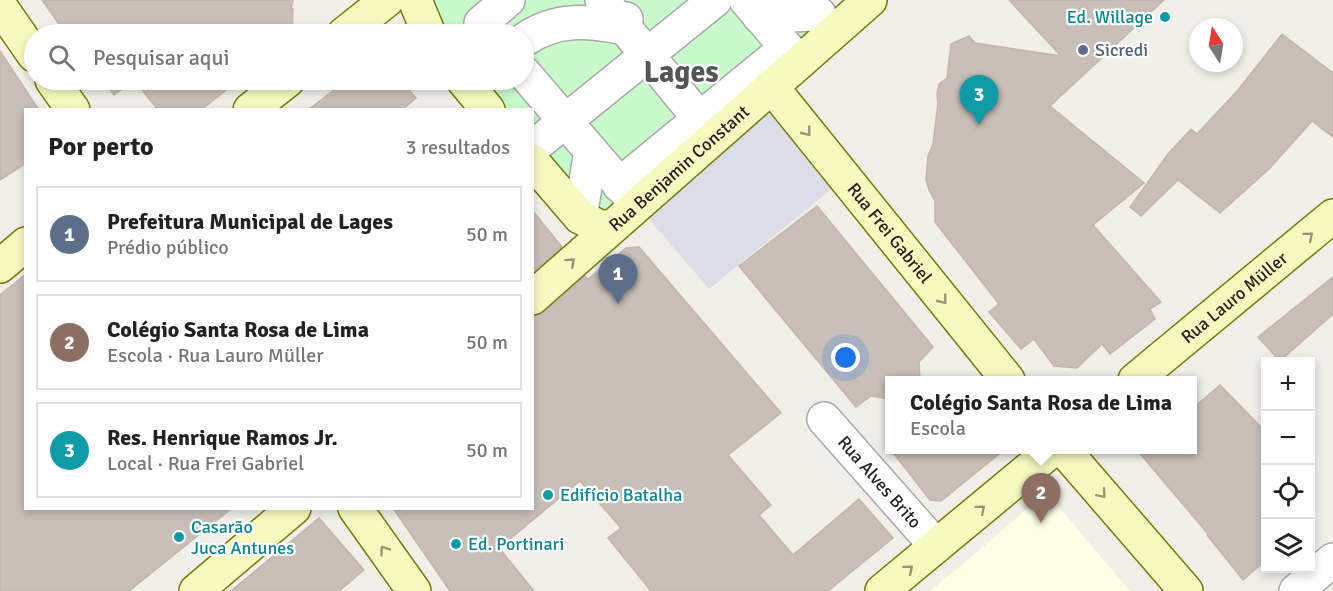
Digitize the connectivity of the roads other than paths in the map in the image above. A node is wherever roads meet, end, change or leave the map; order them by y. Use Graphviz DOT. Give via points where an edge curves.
graph roads {
  1 [pos="387,0"];
  2 [pos="415,0"];
  3 [pos="508,0"];
  4 [pos="602,0"];
  5 [pos="715,0"];
  6 [pos="870,0"];
  7 [pos="0,6"];
  8 [pos="753,8"];
  9 [pos="627,14"];
  10 [pos="820,15"];
  11 [pos="480,21"];
  12 [pos="357,24"];
  13 [pos="425,24"];
  14 [pos="534,34"];
  15 [pos="24,41"];
  16 [pos="648,55"];
  17 [pos="792,55"];
  18 [pos="534,85"];
  19 [pos="771,86"];
  20 [pos="59,90"];
  21 [pos="275,90"];
  22 [pos="472,90"];
  23 [pos="72,108"];
  24 [pos="253,108"];
  25 [pos="487,108"];
  26 [pos="566,122"];
  27 [pos="707,128"];
  28 [pos="534,146"];
  29 [pos="591,151"];
  30 [pos="534,163"];
  31 [pos="628,195"];
  32 [pos="1333,216"];
  33 [pos="580,217"];
  34 [pos="611,227"];
  35 [pos="24,246"];
  36 [pos="0,266"];
  37 [pos="534,296"];
  38 [pos="1004,376"];
  39 [pos="1141,376"];
  40 [pos="824,419"];
  41 [pos="1047,454"];
  42 [pos="1067,454"];
  43 [pos="292,510"];
  44 [pos="356,510"];
  45 [pos="936,546"];
  46 [pos="1333,560"];
  47 [pos="196,591"];
  48 [pos="414,591"];
  49 [pos="882,591"];
  50 [pos="1186,591"];
  51 [pos="1296,591"];
  1 -- 12 [label="main road"];
  2 -- 13 [label="main road"];
  3 -- 11 [label="street"];
  4 -- 9 [label="street"];
  5 -- 16 [label="street"];
  6 -- 10 [label="main road, Rua Benjamin Constant"];
  7 -- 15 [label="main road"];
  8 -- 10 [label="street"];
  8 -- 17 [label="street"];
  9 -- 14 [label="street" via="595,22 572,22"];
  9 -- 16 [label="street"];
  10 -- 17 [label="main road, Rua Benjamin Constant"];
  16 -- 26 [label="street"];
  16 -- 27 [label="street"];
  17 -- 19 [label="main road, Rua Benjamin Constant"];
  17 -- 27 [label="street"];
  18 -- 26 [label="street"];
  19 -- 27 [label="main road, Rua Benjamin Constant"];
  19 -- 38 [label="main road, Rua Frei Gabriel, one-way"];
  20 -- 23 [label="main road"];
  21 -- 24 [label="main road"];
  22 -- 25 [label="main road"];
  26 -- 28 [label="street"];
  26 -- 29 [label="street"];
  27 -- 31 [label="main road, Rua Benjamin Constant"];
  29 -- 31 [label="street"];
  29 -- 33 [label="street"];
  30 -- 33 [label="main road"];
  31 -- 34 [label="main road, Rua Benjamin Constant"];
  39 -- 32 [label="main road, Rua Lauro Müller, one-way"];
  33 -- 34 [label="main road" via="600,227"];
  37 -- 34 [label="main road, Rua Benjamin Constant, one-way"];
  35 -- 36 [label="main road"];
  40 -- 45 [label="street, Rua Alves Brito"];
  45 -- 41 [label="main road, one-way"];
  42 -- 50 [label="main road, one-way"];
  43 -- 47 [label="main road"];
  48 -- 44 [label="main road, one-way"];
  49 -- 45 [label="main road, one-way"];
  46 -- 51 [label="street"];
}
